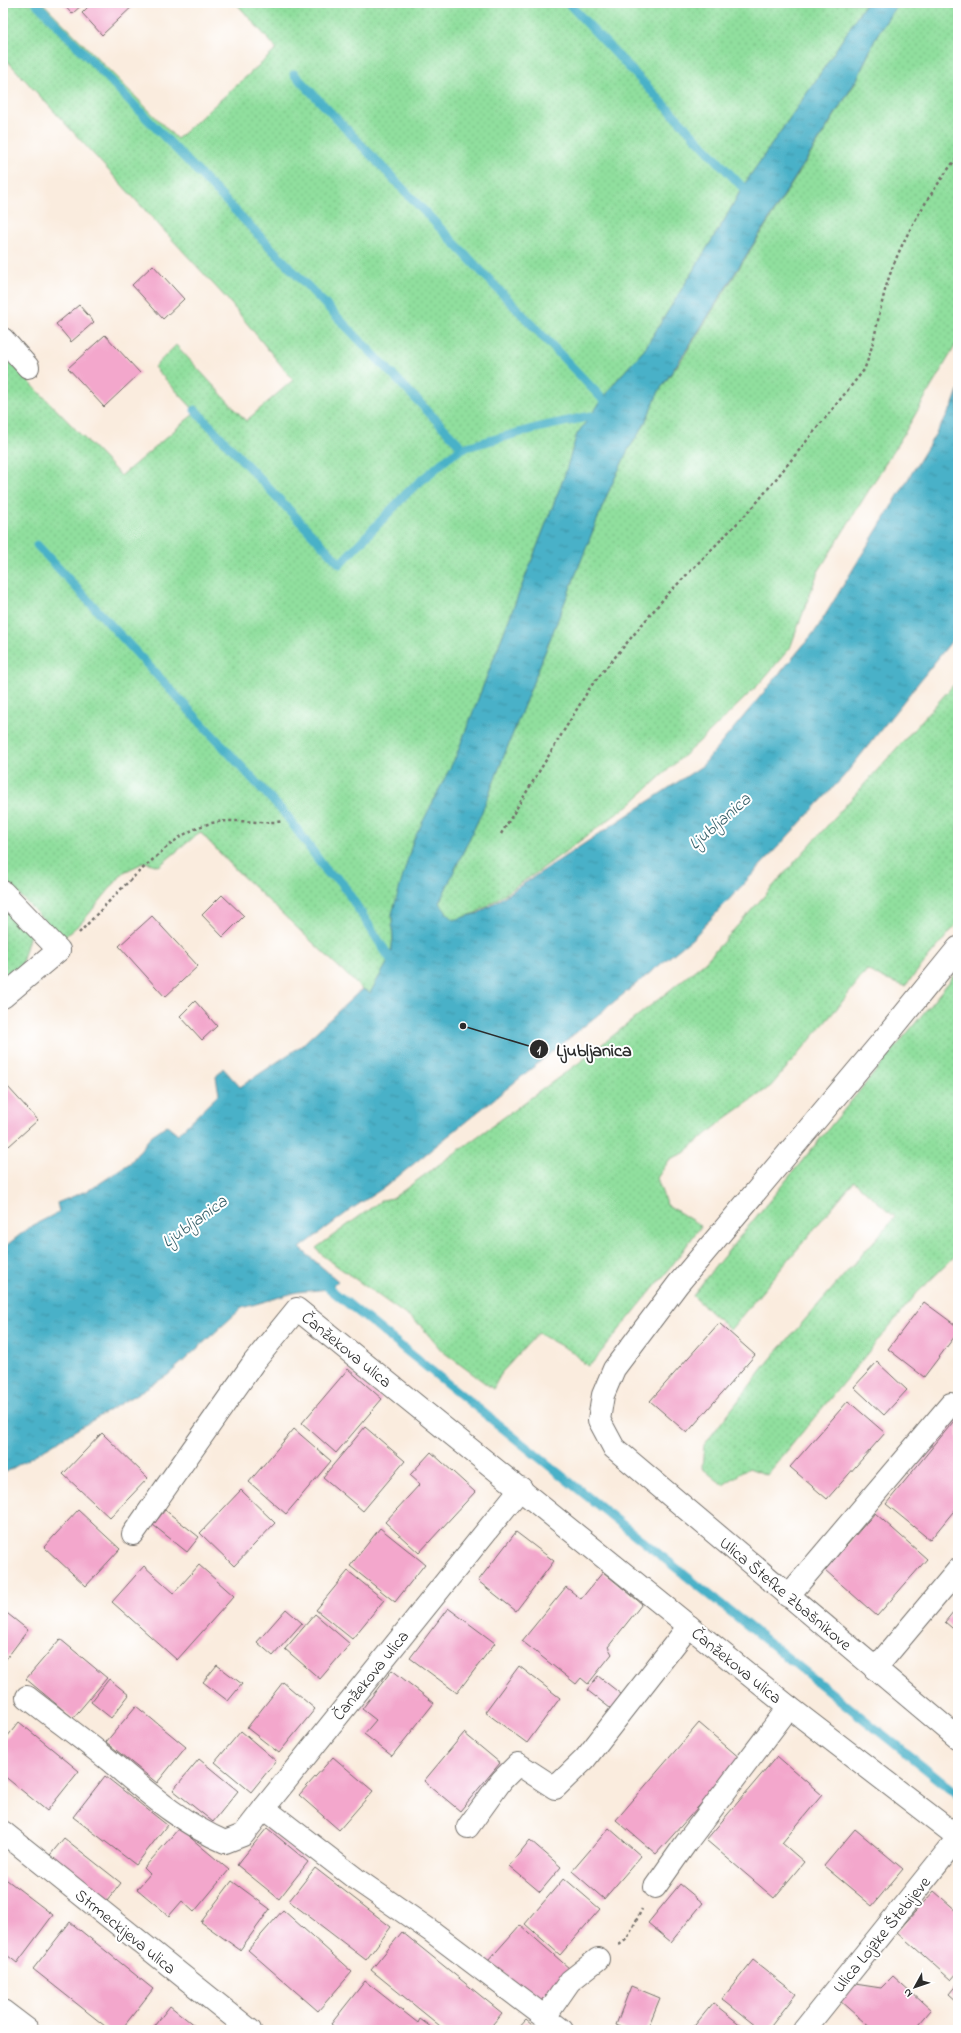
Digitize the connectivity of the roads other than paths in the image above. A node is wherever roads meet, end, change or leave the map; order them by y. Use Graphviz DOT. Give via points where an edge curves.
graph roads {
  1 [pos="3,339"];
  2 [pos="28,367"];
  3 [pos="3,892"];
  4 [pos="958,948"];
  5 [pos="3,997"];
  6 [pos="951,1404"];
  7 [pos="521,1488"];
  8 [pos="134,1534"];
  9 [pos="958,1570"];
  10 [pos="788,1596"];
  11 [pos="689,1626"];
  12 [pos="875,1669"];
  13 [pos="27,1697"];
  14 [pos="789,1707"];
  15 [pos="958,1738"];
  16 [pos="264,1808"];
  17 [pos="468,1827"];
  18 [pos="3,1832"];
  19 [pos="958,1838"];
  20 [pos="655,1887"];
  21 [pos="598,1959"];
  22 [pos="3,2011"];
  23 [pos="545,2017"];
  24 [pos="28,2030"];
  25 [pos="250,2030"];
  26 [pos="562,2030"];
  27 [pos="804,2030"];
  1 -- 2 [label="street"];
  3 -- 5 [label="street" via="59,950"];
  4 -- 10 [label="street, Ulica Štefke Zbašnikove" via="678,1284 614,1369 603,1395 599,1420 614,1448"];
  6 -- 10 [label="street"];
  7 -- 8 [label="street, Čanžekova ulica" via="297,1309 254,1362"];
  7 -- 11 [label="street, Čanžekova ulica"];
  7 -- 16 [label="street, Čanžekova ulica"];
  9 -- 12 [label="street"];
  10 -- 12 [label="street, Ulica Štefke Zbašnikove"];
  11 -- 14 [label="street, Čanžekova ulica"];
  11 -- 17 [label="street" via="585,1759 555,1788 518,1764 502,1780"];
  12 -- 15 [label="street, Ulica Štefke Zbašnikove"];
  13 -- 16 [label="street, Čanžekova ulica" via="110,1761 170,1812 206,1834 225,1842 243,1835"];
  14 -- 19 [label="street, Čanžekova ulica"];
  14 -- 20 [label="street"];
  16 -- 23 [label="street" via="350,1875 431,1931"];
  18 -- 25 [label="street, Strmeckijeva ulica"];
  19 -- 27 [label="street, Ulica Lojzke Štebijeve"];
  21 -- 23 [label="street" via="570,1981"];
  22 -- 24 [label="street"];
  23 -- 26 [label="street"];
}
